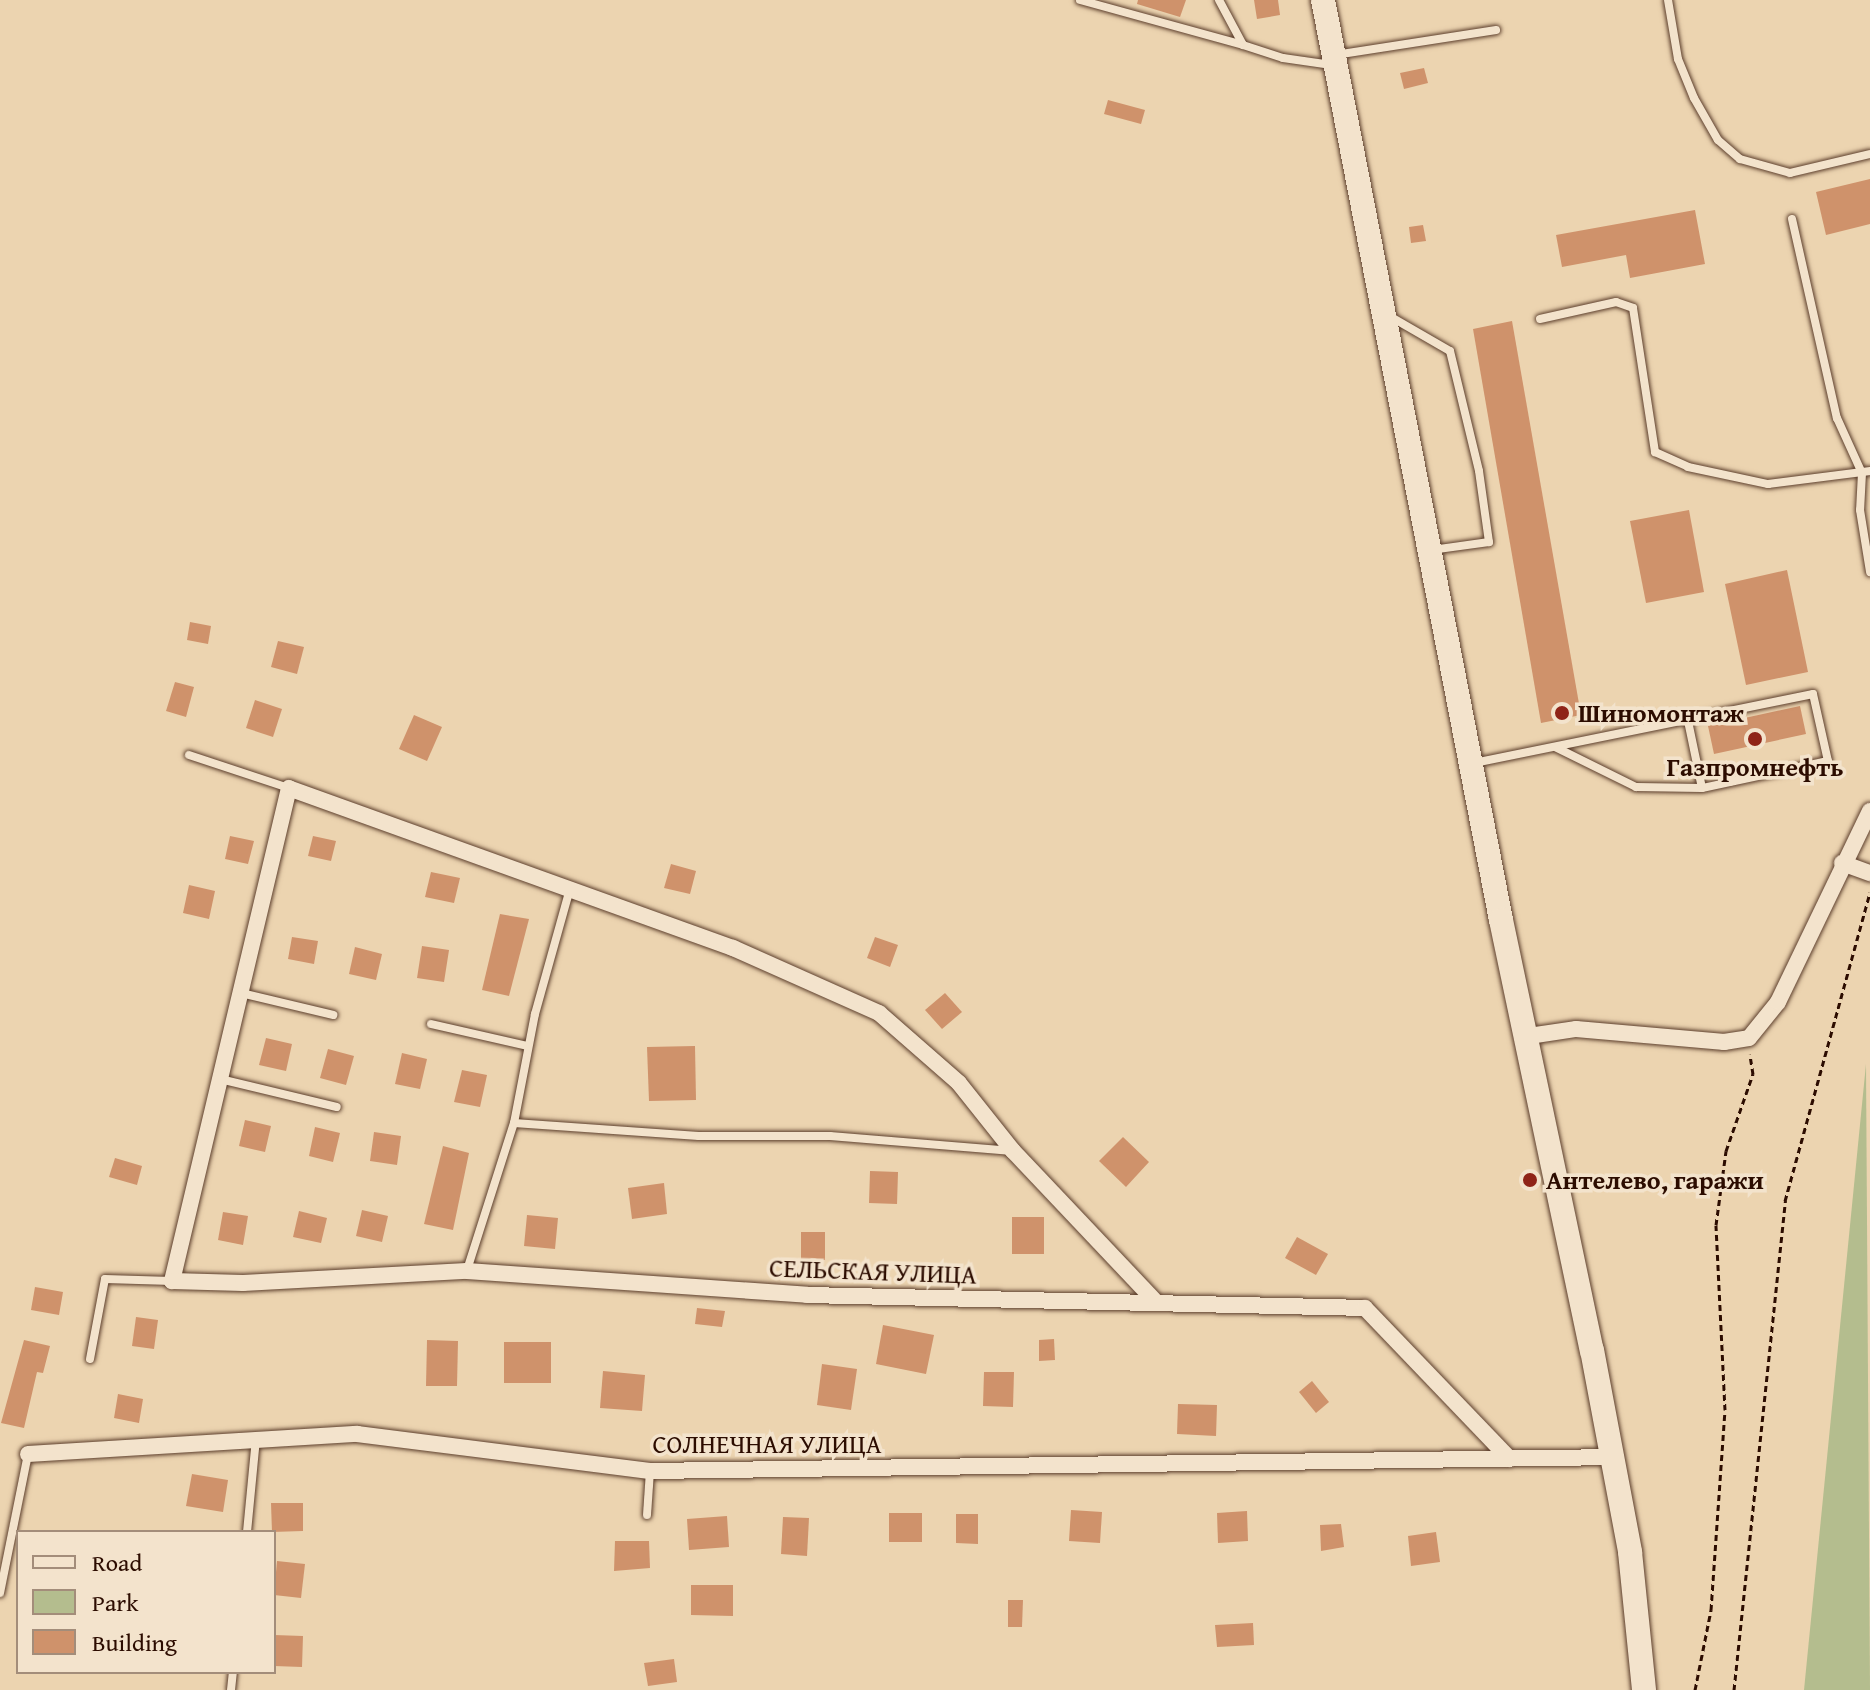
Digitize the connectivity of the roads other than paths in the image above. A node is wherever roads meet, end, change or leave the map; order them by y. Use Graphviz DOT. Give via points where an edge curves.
graph roads {
  1 [pos="1080,0"];
  2 [pos="1323,0"];
  3 [pos="1668,0"];
  4 [pos="1218,2"];
  5 [pos="1496,30"];
  6 [pos="1243,45"];
  7 [pos="1335,60"];
  8 [pos="1870,154"];
  9 [pos="1792,219"];
  10 [pos="1384,313"];
  11 [pos="1540,319"];
  12 [pos="1866,472"];
  13 [pos="1430,550"];
  14 [pos="1870,572"];
  15 [pos="1688,721"];
  16 [pos="1555,747"];
  17 [pos="189,755"];
  18 [pos="1471,764"];
  19 [pos="289,788"];
  20 [pos="1702,788"];
  21 [pos="1870,811"];
  22 [pos="1842,863"];
  23 [pos="1870,873"];
  24 [pos="569,892"];
  25 [pos="241,993"];
  26 [pos="333,1015"];
  27 [pos="431,1024"];
  28 [pos="1529,1036"];
  29 [pos="528,1046"];
  30 [pos="220,1079"];
  31 [pos="337,1107"];
  32 [pos="514,1123"];
  33 [pos="1013,1151"];
  34 [pos="467,1271"];
  35 [pos="172,1281"];
  36 [pos="1154,1300"];
  37 [pos="90,1359"];
  38 [pos="256,1438"];
  39 [pos="28,1454"];
  40 [pos="1612,1457"];
  41 [pos="1510,1459"];
  42 [pos="650,1471"];
  43 [pos="647,1515"];
  44 [pos="247,1530"];
  45 [pos="0,1593"];
  46 [pos="1644,1690"];
  1 -- 6 [label="lane"];
  2 -- 7 [label="main road"];
  3 -- 8 [label="lane" via="1678,59 1694,98 1718,140 1740,159 1790,173"];
  4 -- 6 [label="lane"];
  5 -- 7 [label="lane"];
  6 -- 7 [label="lane" via="1283,58"];
  7 -- 10 [label="main road"];
  9 -- 12 [label="lane" via="1837,418"];
  10 -- 13 [label="main road"];
  10 -- 13 [label="lane" via="1450,351 1479,471 1489,542"];
  11 -- 12 [label="lane" via="1616,302 1633,308 1655,452 1688,467 1768,484"];
  12 -- 14 [label="lane" via="1860,510"];
  13 -- 18 [label="main road"];
  15 -- 16 [label="lane"];
  15 -- 20 [label="lane"];
  15 -- 20 [label="lane" via="1813,694 1828,761"];
  16 -- 18 [label="lane"];
  16 -- 20 [label="lane" via="1636,787"];
  17 -- 19 [label="lane"];
  18 -- 28 [label="main road"];
  19 -- 24 [label="street"];
  19 -- 25 [label="street"];
  21 -- 22 [label="street"];
  22 -- 23 [label="street"];
  22 -- 28 [label="street" via="1778,1002 1749,1038 1724,1042 1576,1029"];
  24 -- 29 [label="lane"];
  24 -- 33 [label="street" via="733,948 879,1013 959,1083"];
  25 -- 26 [label="lane"];
  25 -- 30 [label="street"];
  27 -- 29 [label="lane"];
  28 -- 40 [label="main road"];
  29 -- 32 [label="lane"];
  30 -- 31 [label="lane"];
  30 -- 35 [label="street"];
  32 -- 33 [label="lane" via="699,1136 830,1136"];
  32 -- 34 [label="lane"];
  33 -- 36 [label="street"];
  34 -- 35 [label="street, СЕЛЬСКАЯ УЛИЦА" via="243,1283"];
  34 -- 36 [label="street, СЕЛЬСКАЯ УЛИЦА" via="807,1295"];
  35 -- 37 [label="lane" via="105,1279"];
  36 -- 41 [label="street, СЕЛЬСКАЯ УЛИЦА" via="1365,1308"];
  38 -- 39 [label="street, СОЛНЕЧНАЯ УЛИЦА"];
  38 -- 42 [label="street, СОЛНЕЧНАЯ УЛИЦА" via="382,1436"];
  38 -- 44 [label="lane"];
  39 -- 45 [label="lane"];
  40 -- 41 [label="street, СОЛНЕЧНАЯ УЛИЦА"];
  40 -- 46 [label="main road" via="1630,1552"];
  41 -- 42 [label="street, СОЛНЕЧНАЯ УЛИЦА"];
  42 -- 43 [label="lane"];
}
